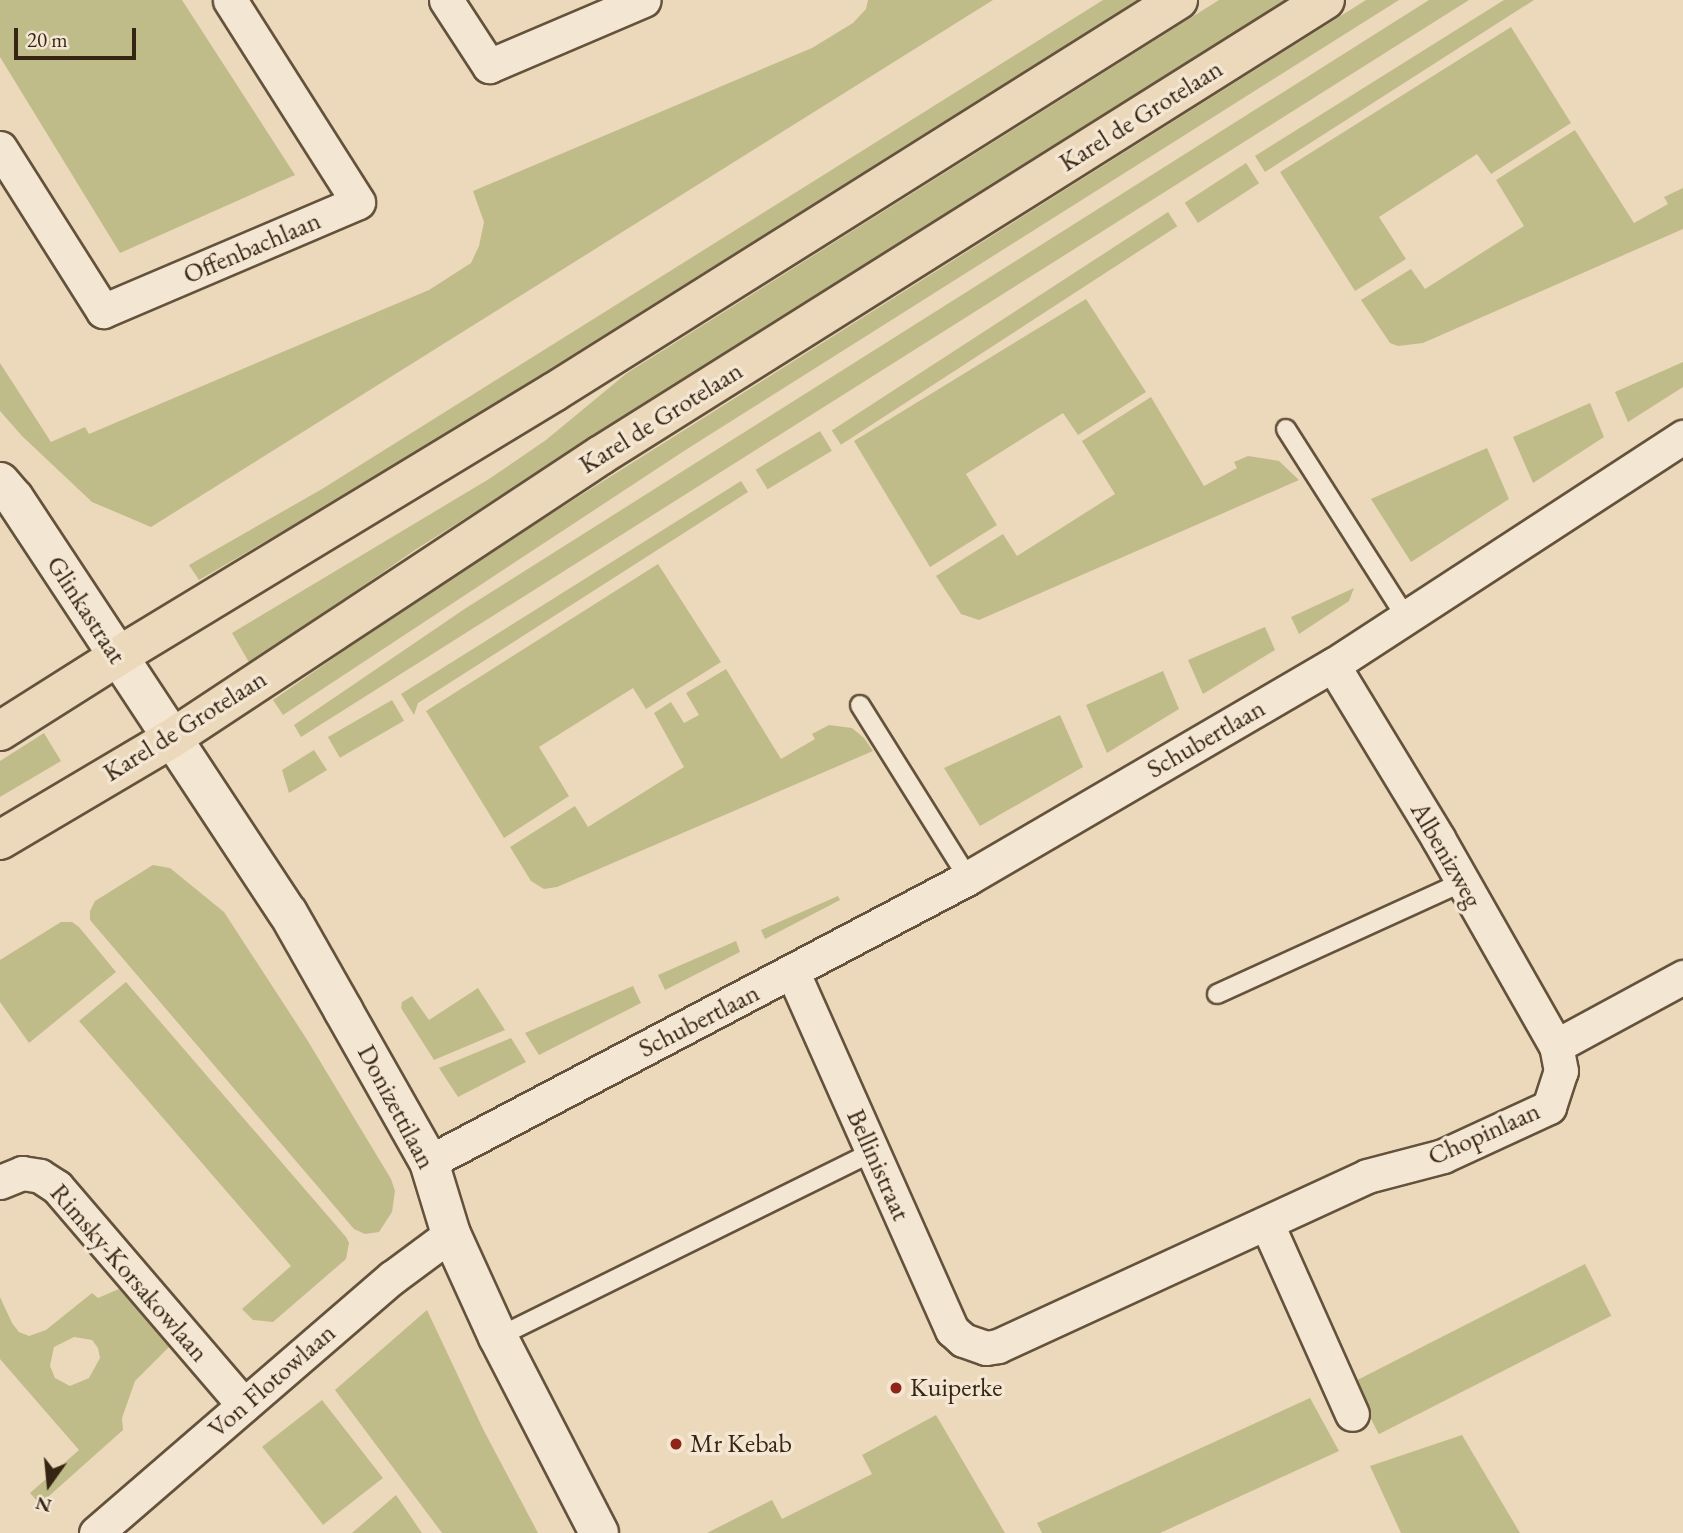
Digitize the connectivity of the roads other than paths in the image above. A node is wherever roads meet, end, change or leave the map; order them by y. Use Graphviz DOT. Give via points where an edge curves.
graph roads {
  1 [pos="230,0"];
  2 [pos="446,0"];
  3 [pos="644,0"];
  4 [pos="1178,0"];
  5 [pos="1325,0"];
  6 [pos="0,148"];
  7 [pos="1286,429"];
  8 [pos="1683,437"];
  9 [pos="0,482"];
  10 [pos="1405,616"];
  11 [pos="117,657"];
  12 [pos="1333,665"];
  13 [pos="860,705"];
  14 [pos="0,731"];
  15 [pos="171,739"];
  16 [pos="0,840"];
  17 [pos="968,878"];
  18 [pos="1463,882"];
  19 [pos="793,973"];
  20 [pos="1683,977"];
  21 [pos="1217,994"];
  22 [pos="1556,1046"];
  23 [pos="873,1152"];
  24 [pos="429,1161"];
  25 [pos="0,1182"];
  26 [pos="1267,1224"];
  27 [pos="451,1234"];
  28 [pos="498,1337"];
  29 [pos="975,1346"];
  30 [pos="244,1405"];
  31 [pos="1352,1414"];
  32 [pos="96,1533"];
  33 [pos="600,1533"];
  1 -- 6 [label="street, Offenbachlaan" via="358,202 103,311"];
  2 -- 3 [label="street" via="489,66"];
  4 -- 11 [label="main road" via="554,392"];
  5 -- 15 [label="main road, Karel de Grotelaan" via="601,455"];
  7 -- 10 [label="lane"];
  8 -- 10 [label="street, Schubertlaan"];
  9 -- 11 [label="street, Glinkastraat"];
  10 -- 12 [label="street, Schubertlaan"];
  11 -- 14 [label="main road"];
  11 -- 15 [label="street, Glinkastraat"];
  12 -- 17 [label="street, Schubertlaan"];
  12 -- 18 [label="street, Albenizweg"];
  13 -- 17 [label="lane"];
  15 -- 16 [label="main road, Karel de Grotelaan"];
  15 -- 24 [label="street, Donizettilaan" via="288,913"];
  17 -- 19 [label="street, Schubertlaan"];
  18 -- 21 [label="lane"];
  18 -- 22 [label="street, Albenizweg"];
  19 -- 23 [label="street, Bellinistraat"];
  19 -- 24 [label="street, Schubertlaan"];
  20 -- 22 [label="street"];
  22 -- 26 [label="street, Chopinlaan" via="1561,1071 1549,1107 1443,1156 1367,1176"];
  23 -- 28 [label="lane"];
  23 -- 29 [label="street, Bellinistraat" via="951,1330"];
  24 -- 27 [label="street, Donizettilaan"];
  25 -- 30 [label="street, Rimsky-Korsakowlaan" via="22,1173 40,1176 57,1187"];
  26 -- 29 [label="street, Chopinlaan" via="998,1346"];
  26 -- 31 [label="street"];
  27 -- 28 [label="street, Donizettilaan"];
  27 -- 30 [label="street, Von Flotowlaan" via="393,1277"];
  28 -- 33 [label="street, Donizettilaan"];
  30 -- 32 [label="street, Von Flotowlaan"];
}
